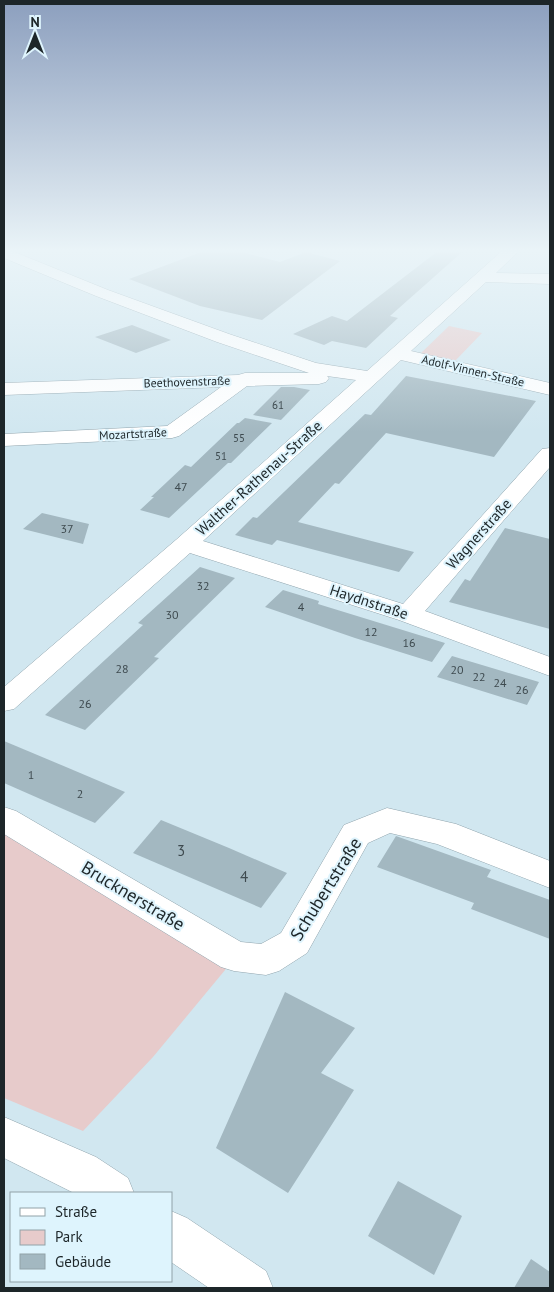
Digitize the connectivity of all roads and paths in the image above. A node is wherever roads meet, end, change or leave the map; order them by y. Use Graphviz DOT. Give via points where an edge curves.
graph roads {
  1 [pos="151,311"];
  2 [pos="444,311"];
  3 [pos="396,353"];
  4 [pos="370,377"];
  5 [pos="245,379"];
  6 [pos="550,389"];
  7 [pos="4,390"];
  8 [pos="4,440"];
  9 [pos="550,454"];
  10 [pos="186,544"];
  11 [pos="408,614"];
  12 [pos="550,667"];
  13 [pos="4,702"];
  14 [pos="4,819"];
  15 [pos="550,875"];
  16 [pos="266,960"];
  17 [pos="4,1137"];
  18 [pos="110,1192"];
  19 [pos="172,1235"];
  20 [pos="235,1284"];
  1 -- 4 [label="street" via="313,368"];
  2 -- 3 [label="street, Walther-Rathenau-Straße"];
  3 -- 4 [label="street, Walther-Rathenau-Straße"];
  3 -- 6 [label="street, Adolf-Vinnen-Straße"];
  4 -- 5 [label="street, Beethovenstraße"];
  4 -- 10 [label="street, Walther-Rathenau-Straße"];
  5 -- 7 [label="street, Beethovenstraße"];
  5 -- 8 [label="street, Mozartstraße" via="172,432"];
  9 -- 11 [label="street, Wagnerstraße"];
  10 -- 11 [label="street, Haydnstraße"];
  10 -- 13 [label="street, Walther-Rathenau-Straße"];
  11 -- 12 [label="street, Haydnstraße"];
  14 -- 16 [label="street, Brucknerstraße" via="234,956"];
  15 -- 16 [label="street, Schubertstraße" via="444,833 388,820 356,834 294,943"];
  17 -- 18 [label="street" via="80,1172"];
  19 -- 20 [label="street"];
}
